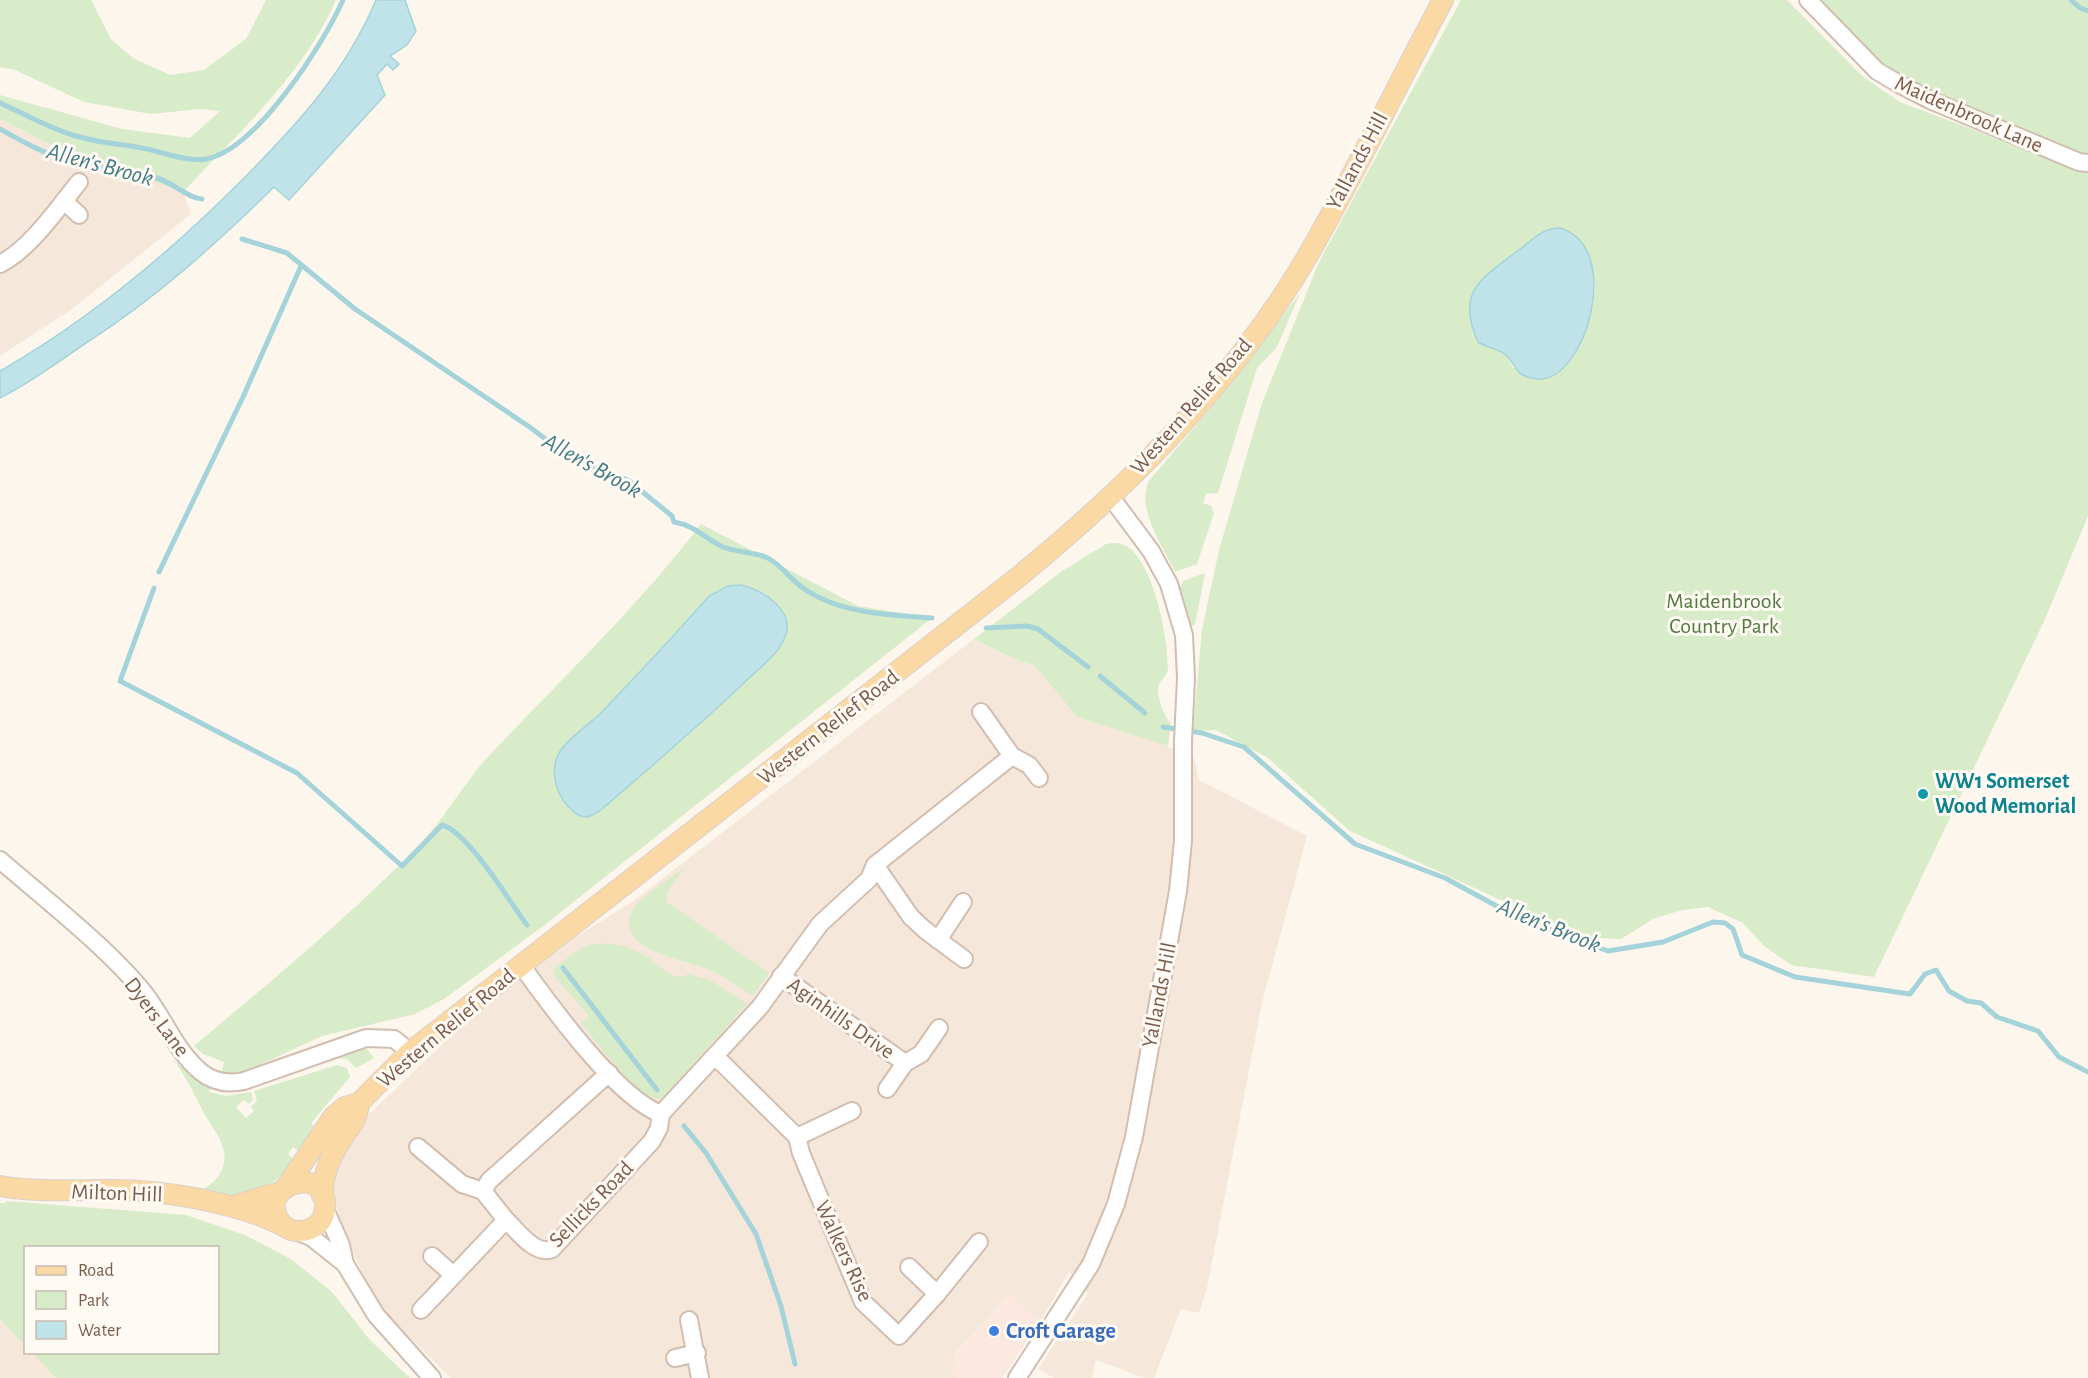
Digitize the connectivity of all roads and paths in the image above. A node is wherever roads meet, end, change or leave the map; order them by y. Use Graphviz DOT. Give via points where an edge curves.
graph roads {
  1 [pos="1443,0"];
  2 [pos="1808,0"];
  3 [pos="2088,163"];
  4 [pos="79,182"];
  5 [pos="64,201"];
  6 [pos="79,215"];
  7 [pos="0,264"];
  8 [pos="1266,318"];
  9 [pos="1110,496"];
  10 [pos="981,712"];
  11 [pos="1012,756"];
  12 [pos="1039,778"];
  13 [pos="0,860"];
  14 [pos="875,865"];
  15 [pos="963,902"];
  16 [pos="938,940"];
  17 [pos="964,959"];
  18 [pos="521,965"];
  19 [pos="781,976"];
  20 [pos="939,1028"];
  21 [pos="410,1052"];
  22 [pos="716,1057"];
  23 [pos="905,1063"];
  24 [pos="609,1073"];
  25 [pos="887,1089"];
  26 [pos="359,1103"];
  27 [pos="852,1111"];
  28 [pos="661,1114"];
  29 [pos="797,1137"];
  30 [pos="418,1147"];
  31 [pos="0,1186"];
  32 [pos="284,1189"];
  33 [pos="483,1191"];
  34 [pos="324,1202"];
  35 [pos="232,1206"];
  36 [pos="506,1220"];
  37 [pos="292,1229"];
  38 [pos="979,1242"];
  39 [pos="432,1256"];
  40 [pos="345,1264"];
  41 [pos="909,1268"];
  42 [pos="453,1275"];
  43 [pos="937,1294"];
  44 [pos="421,1310"];
  45 [pos="688,1320"];
  46 [pos="697,1353"];
  47 [pos="675,1358"];
  48 [pos="432,1378"];
  49 [pos="700,1378"];
  50 [pos="1017,1378"];
  1 -- 8 [label="main road, Yallands Hill" via="1306,257"];
  2 -- 3 [label="street, Maidenbrook Lane" via="1877,71 1899,84"];
  4 -- 5 [label="street"];
  5 -- 6 [label="street"];
  5 -- 7 [label="street" via="10,259"];
  8 -- 9 [label="main road, Western Relief Road" via="1217,382"];
  9 -- 18 [label="main road, Western Relief Road" via="1067,537 945,635"];
  9 -- 50 [label="street, Yallands Hill" via="1151,551 1169,584 1184,635 1183,841 1178,891 1134,1137 1116,1204 1090,1264"];
  10 -- 11 [label="street"];
  11 -- 12 [label="street" via="1029,765"];
  11 -- 14 [label="street, Aginhills Drive"];
  13 -- 21 [label="street, Dyers Lane" via="146,995 175,1045 208,1077 229,1083 244,1081 366,1038 394,1039"];
  14 -- 16 [label="street" via="912,916"];
  14 -- 19 [label="street, Aginhills Drive" via="869,879 820,924"];
  15 -- 16 [label="street"];
  16 -- 17 [label="street"];
  18 -- 21 [label="main road, Western Relief Road"];
  18 -- 24 [label="street"];
  19 -- 22 [label="street, Sellicks Road" via="760,1007"];
  19 -- 23 [label="street, Aginhills Drive"];
  20 -- 23 [label="street, Aginhills Drive" via="921,1054"];
  21 -- 26 [label="main road, Western Relief Road"];
  22 -- 28 [label="street, Sellicks Road"];
  22 -- 29 [label="street, Walkers Rise"];
  23 -- 25 [label="street, Aginhills Drive"];
  24 -- 28 [label="street" via="644,1105"];
  24 -- 33 [label="street" via="505,1165"];
  26 -- 32 [label="main road, Western Relief Road" via="334,1116"];
  26 -- 34 [label="main road, Western Relief Road" via="358,1116 338,1144 325,1172"];
  27 -- 29 [label="street"];
  28 -- 36 [label="street, Sellicks Road" via="652,1141 552,1249 539,1250"];
  29 -- 43 [label="street, Walkers Rise" via="863,1302 899,1336"];
  30 -- 33 [label="street, Sellicks Road" via="462,1184"];
  31 -- 35 [label="main road, Milton Hill" via="166,1194"];
  32 -- 34 [label="main road" via="307,1183"];
  32 -- 35 [label="main road, Milton Hill"];
  32 -- 37 [label="main road" via="276,1208 278,1218"];
  33 -- 36 [label="street, Sellicks Road"];
  34 -- 37 [label="main road" via="319,1223 306,1231"];
  34 -- 40 [label="street, Milton Hill"];
  35 -- 37 [label="main road, Milton Hill"];
  36 -- 42 [label="street"];
  37 -- 40 [label="street, Milton Hill" via="310,1237"];
  38 -- 43 [label="street, Walkers Rise"];
  39 -- 42 [label="street"];
  40 -- 48 [label="street, Milton Hill" via="376,1315"];
  41 -- 43 [label="street"];
  42 -- 44 [label="street"];
  45 -- 46 [label="street"];
  46 -- 47 [label="street"];
  46 -- 49 [label="street"];
}
